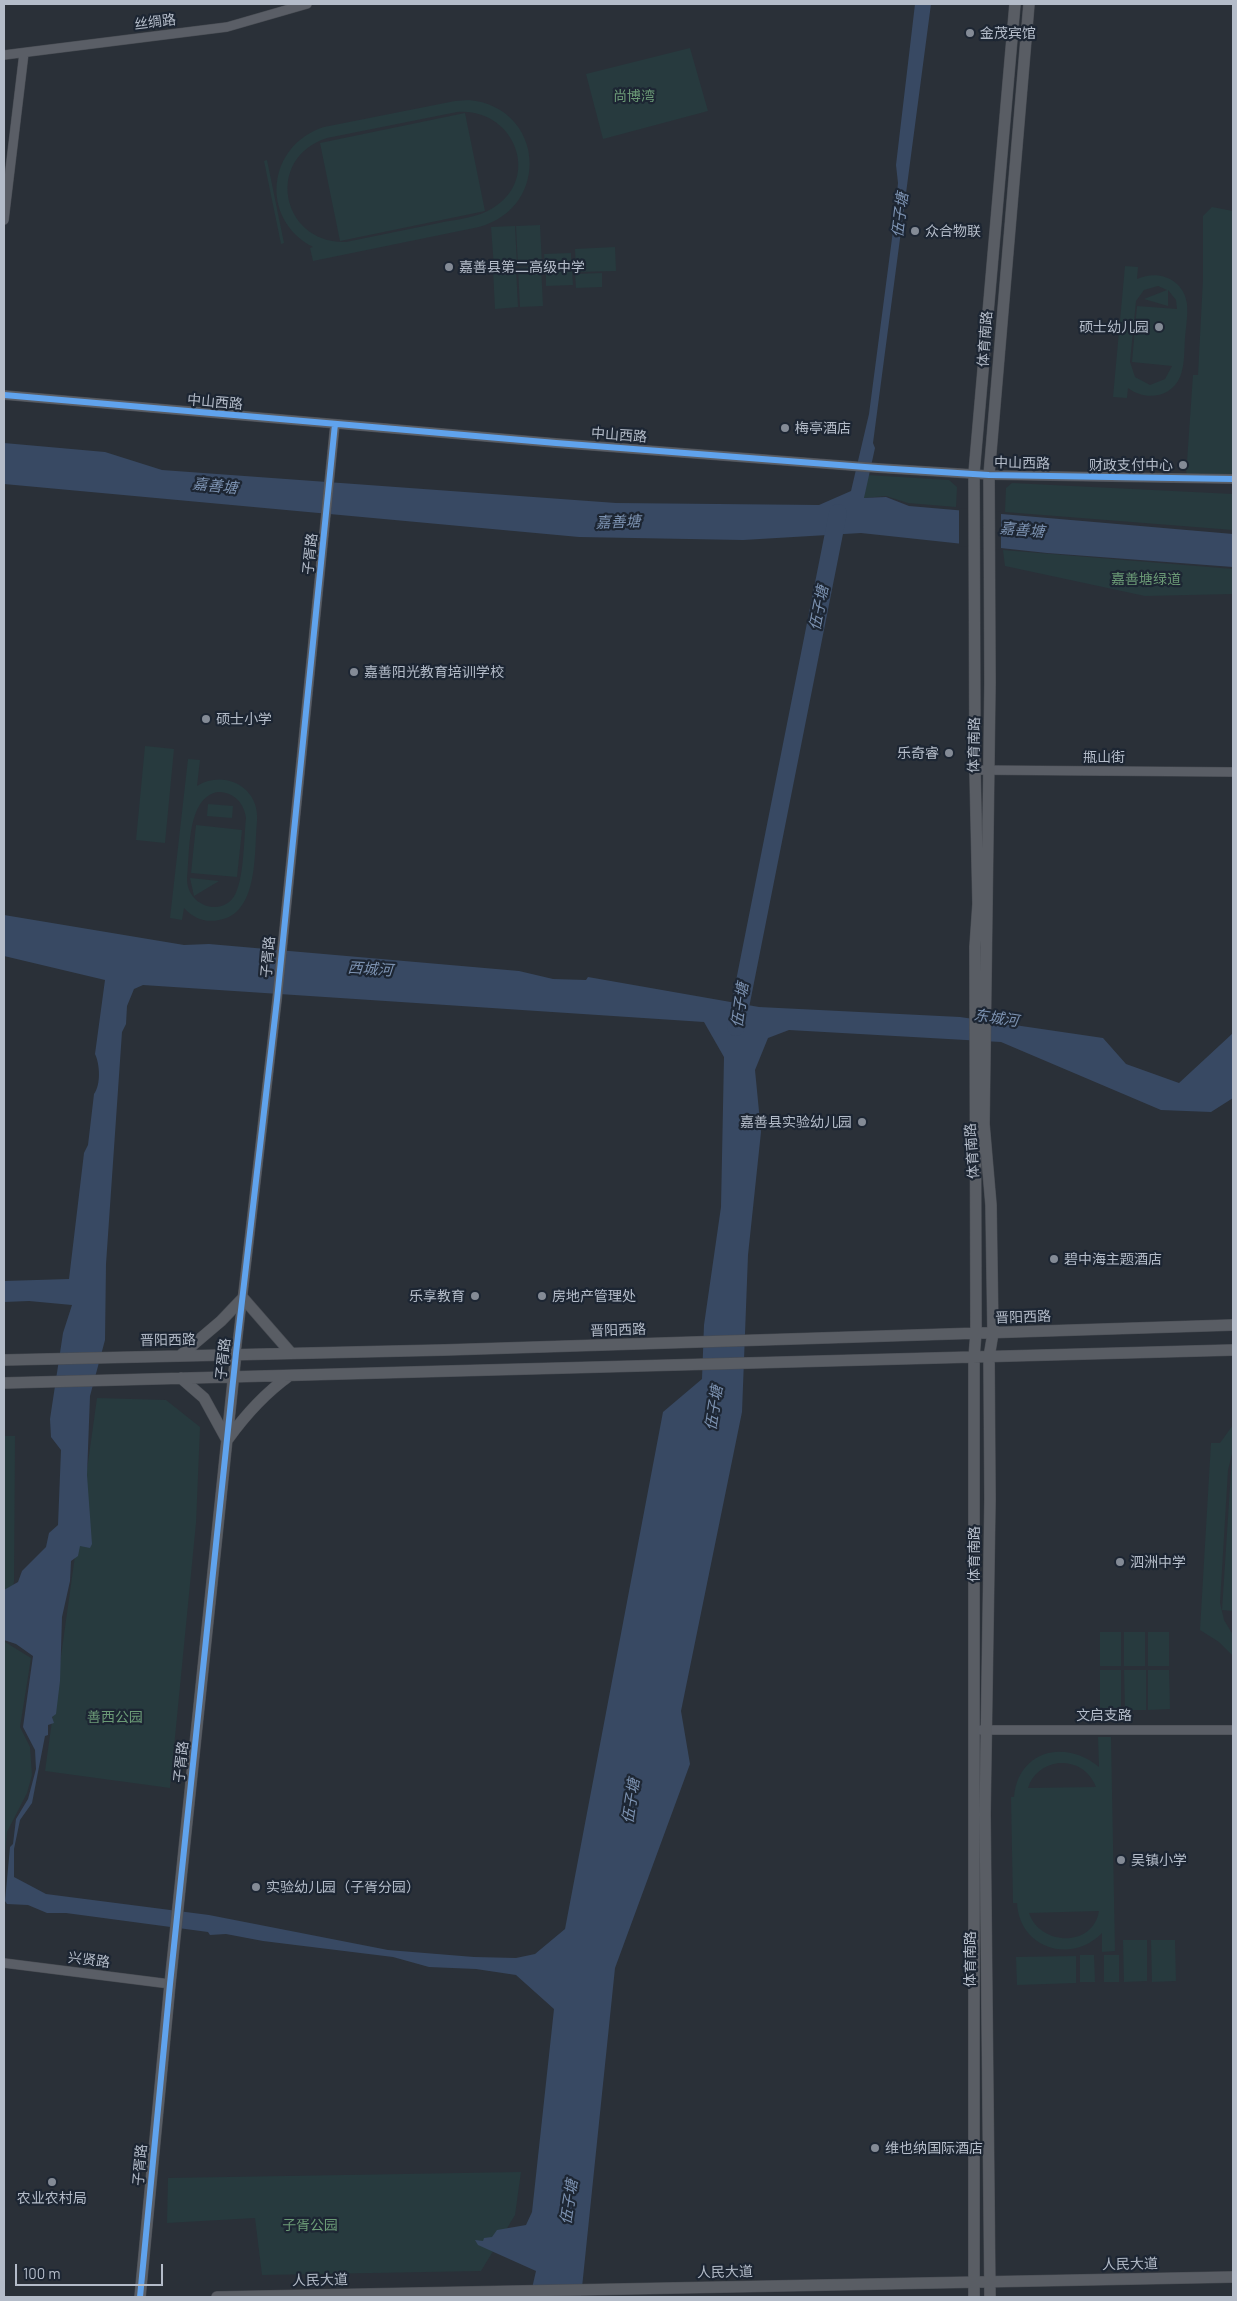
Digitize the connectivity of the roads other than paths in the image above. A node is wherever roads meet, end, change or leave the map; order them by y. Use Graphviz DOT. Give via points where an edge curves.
graph roads {
  1 [pos="307,4"];
  2 [pos="1015,4"];
  3 [pos="1028,4"];
  4 [pos="24,53"];
  5 [pos="4,55"];
  6 [pos="4,220"];
  7 [pos="4,395"];
  8 [pos="335,424"];
  9 [pos="974,473"];
  10 [pos="989,475"];
  11 [pos="1233,479"];
  12 [pos="975,770"];
  13 [pos="989,770"];
  14 [pos="1233,772"];
  15 [pos="980,994"];
  16 [pos="980,1074"];
  17 [pos="243,1298"];
  18 [pos="1233,1325"];
  19 [pos="976,1333"];
  20 [pos="993,1333"];
  21 [pos="1233,1350"];
  22 [pos="236,1353"];
  23 [pos="291,1353"];
  24 [pos="181,1355"];
  25 [pos="974,1357"];
  26 [pos="989,1357"];
  27 [pos="4,1360"];
  28 [pos="289,1376"];
  29 [pos="234,1377"];
  30 [pos="181,1378"];
  31 [pos="4,1383"];
  32 [pos="227,1440"];
  33 [pos="988,1729"];
  34 [pos="1233,1730"];
  35 [pos="975,1731"];
  36 [pos="4,1963"];
  37 [pos="170,1984"];
  38 [pos="1233,2277"];
  39 [pos="990,2282"];
  40 [pos="974,2283"];
  41 [pos="140,2297"];
  42 [pos="217,2297"];
  43 [pos="974,2297"];
  44 [pos="990,2297"];
  1 -- 4 [label="street, 丝绸路" via="227,27"];
  2 -- 9 [label="main road, 体育南路"];
  3 -- 10 [label="main road, 体育南路"];
  4 -- 5 [label="street, 丝绸路"];
  4 -- 6 [label="street"];
  7 -- 8 [label="street, 中山西路"];
  8 -- 9 [label="street, 中山西路"];
  8 -- 17 [label="street, 子胥路" via="277,1000"];
  9 -- 10 [label="street, 中山西路"];
  9 -- 12 [label="main road, 体育南路"];
  10 -- 11 [label="street, 中山西路"];
  10 -- 13 [label="main road, 体育南路"];
  12 -- 13 [label="street, 甁山街"];
  12 -- 15 [label="main road, 体育南路"];
  13 -- 14 [label="street, 甁山街"];
  13 -- 15 [label="main road, 体育南路"];
  15 -- 16 [label="main road, 体育南路"];
  16 -- 19 [label="main road, 体育南路"];
  16 -- 20 [label="main road, 体育南路" via="992,1205"];
  17 -- 22 [label="street, 子胥路"];
  17 -- 23 [label="main road"];
  17 -- 24 [label="main road"];
  18 -- 20 [label="main road, 晋阳西路"];
  19 -- 20 [label="main road, 晋阳西路"];
  19 -- 23 [label="main road, 晋阳西路"];
  19 -- 25 [label="main road, 体育南路"];
  20 -- 26 [label="main road, 体育南路"];
  21 -- 26 [label="main road"];
  22 -- 23 [label="main road, 晋阳西路"];
  22 -- 24 [label="main road, 晋阳西路"];
  22 -- 29 [label="main road, 子胥路"];
  24 -- 27 [label="main road, 晋阳西路"];
  25 -- 26 [label="main road"];
  25 -- 28 [label="main road"];
  25 -- 35 [label="main road, 体育南路"];
  26 -- 33 [label="main road, 体育南路"];
  28 -- 29 [label="main road"];
  28 -- 32 [label="main road" via="269,1390"];
  29 -- 30 [label="main road"];
  29 -- 32 [label="main road, 子胥路"];
  30 -- 31 [label="main road"];
  30 -- 32 [label="main road" via="204,1398"];
  32 -- 37 [label="main road, 子胥路"];
  33 -- 34 [label="street, 文启支路"];
  33 -- 35 [label="street, 文启支路"];
  33 -- 39 [label="main road, 体育南路" via="985,1814"];
  35 -- 40 [label="main road, 体育南路"];
  36 -- 37 [label="street, 兴贤路"];
  37 -- 41 [label="main road, 子胥路"];
  38 -- 39 [label="main road, 人民大道"];
  39 -- 40 [label="main road, 人民大道"];
  39 -- 44 [label="main road, 体育南路"];
  40 -- 42 [label="main road, 人民大道"];
  40 -- 43 [label="main road, 体育南路"];
}
